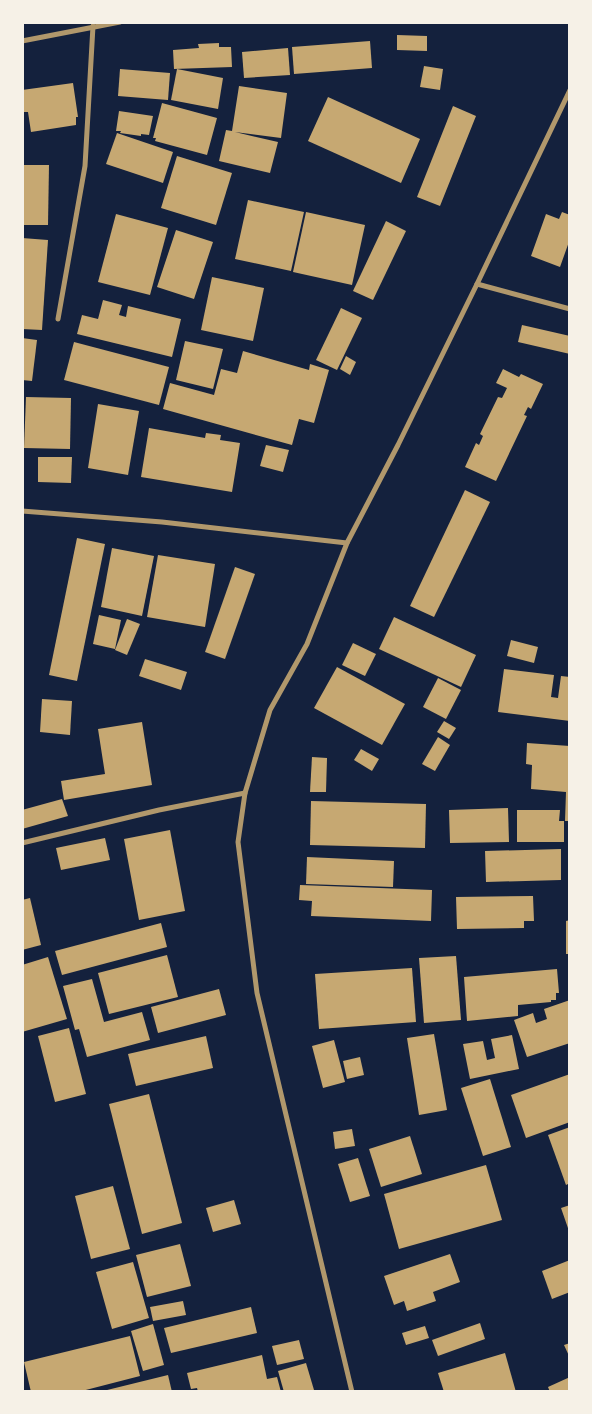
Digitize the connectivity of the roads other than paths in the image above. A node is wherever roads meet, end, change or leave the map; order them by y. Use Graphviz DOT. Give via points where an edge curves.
graph roads {
  1 [pos="120,22"];
  2 [pos="93,26"];
  3 [pos="22,41"];
  4 [pos="570,90"];
  5 [pos="477,284"];
  6 [pos="570,309"];
  7 [pos="58,319"];
  8 [pos="22,511"];
  9 [pos="348,543"];
  10 [pos="245,793"];
  11 [pos="22,843"];
  12 [pos="352,1392"];
  1 -- 2 [label="street"];
  2 -- 3 [label="street"];
  2 -- 7 [label="street" via="85,166"];
  4 -- 5 [label="street"];
  5 -- 6 [label="street"];
  5 -- 9 [label="street"];
  8 -- 9 [label="street" via="162,522"];
  9 -- 10 [label="street" via="307,644 270,710"];
  10 -- 11 [label="street"];
  10 -- 12 [label="street" via="238,842 257,994"];
}
